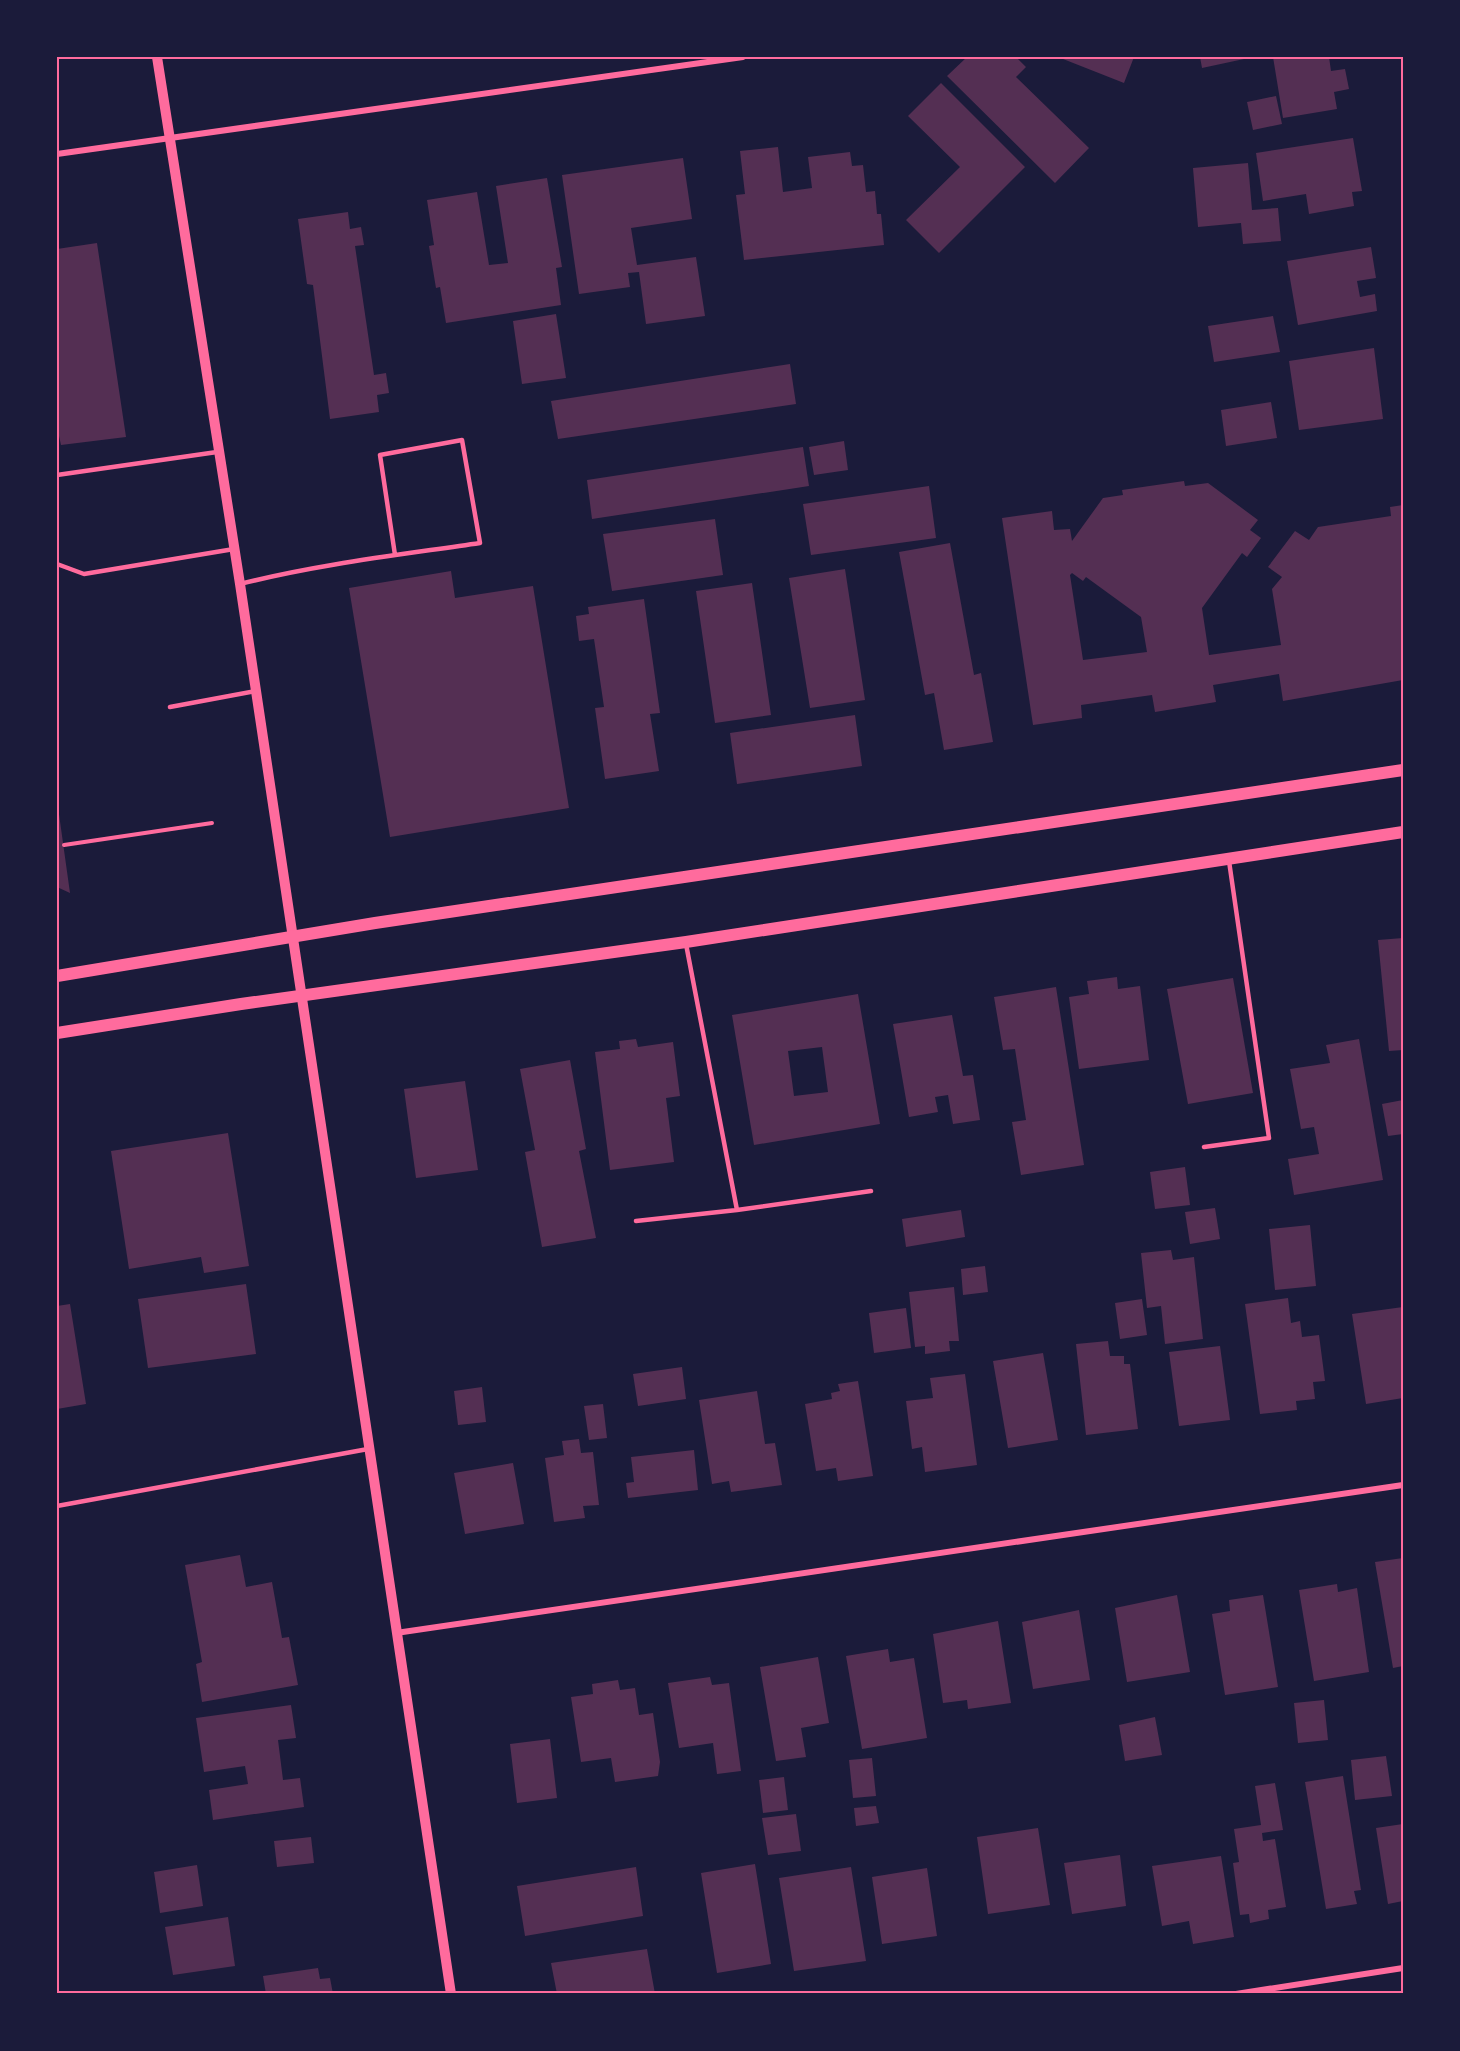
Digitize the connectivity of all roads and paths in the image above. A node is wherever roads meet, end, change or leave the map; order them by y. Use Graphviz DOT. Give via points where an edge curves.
graph roads {
  1 [pos="157,57"];
  2 [pos="743,57"];
  3 [pos="168,138"];
  4 [pos="57,154"];
  5 [pos="217,453"];
  6 [pos="57,475"];
  7 [pos="234,549"];
  8 [pos="395,555"];
  9 [pos="57,564"];
  10 [pos="240,584"];
  11 [pos="256,692"];
  12 [pos="170,707"];
  13 [pos="1403,770"];
  14 [pos="212,823"];
  15 [pos="1403,832"];
  16 [pos="64,845"];
  17 [pos="1229,860"];
  18 [pos="292,938"];
  19 [pos="686,942"];
  20 [pos="57,976"];
  21 [pos="300,997"];
  22 [pos="57,1032"];
  23 [pos="1204,1147"];
  24 [pos="871,1191"];
  25 [pos="737,1210"];
  26 [pos="636,1221"];
  27 [pos="368,1449"];
  28 [pos="1403,1485"];
  29 [pos="57,1506"];
  30 [pos="396,1633"];
  31 [pos="1403,1968"];
  32 [pos="451,1994"];
  33 [pos="1237,1994"];
  1 -- 3 [label="street"];
  2 -- 3 [label="street"];
  3 -- 4 [label="street"];
  3 -- 5 [label="street"];
  5 -- 6 [label="lane"];
  5 -- 7 [label="street"];
  7 -- 9 [label="lane" via="84,574"];
  7 -- 10 [label="street"];
  8 -- 8 [label="lane" via="480,543 462,440 380,455"];
  8 -- 10 [label="lane" via="297,570"];
  10 -- 11 [label="street"];
  11 -- 12 [label="lane"];
  11 -- 18 [label="street"];
  13 -- 18 [label="main road"];
  14 -- 16 [label="path"];
  15 -- 17 [label="main road"];
  17 -- 19 [label="main road"];
  17 -- 23 [label="lane" via="1269,1138"];
  18 -- 20 [label="main road"];
  18 -- 21 [label="street"];
  19 -- 21 [label="main road"];
  19 -- 25 [label="lane"];
  21 -- 22 [label="main road"];
  21 -- 27 [label="street"];
  24 -- 25 [label="lane"];
  25 -- 26 [label="lane"];
  27 -- 29 [label="lane"];
  27 -- 30 [label="street"];
  28 -- 30 [label="street"];
  30 -- 32 [label="street"];
  31 -- 33 [label="street"];
}
